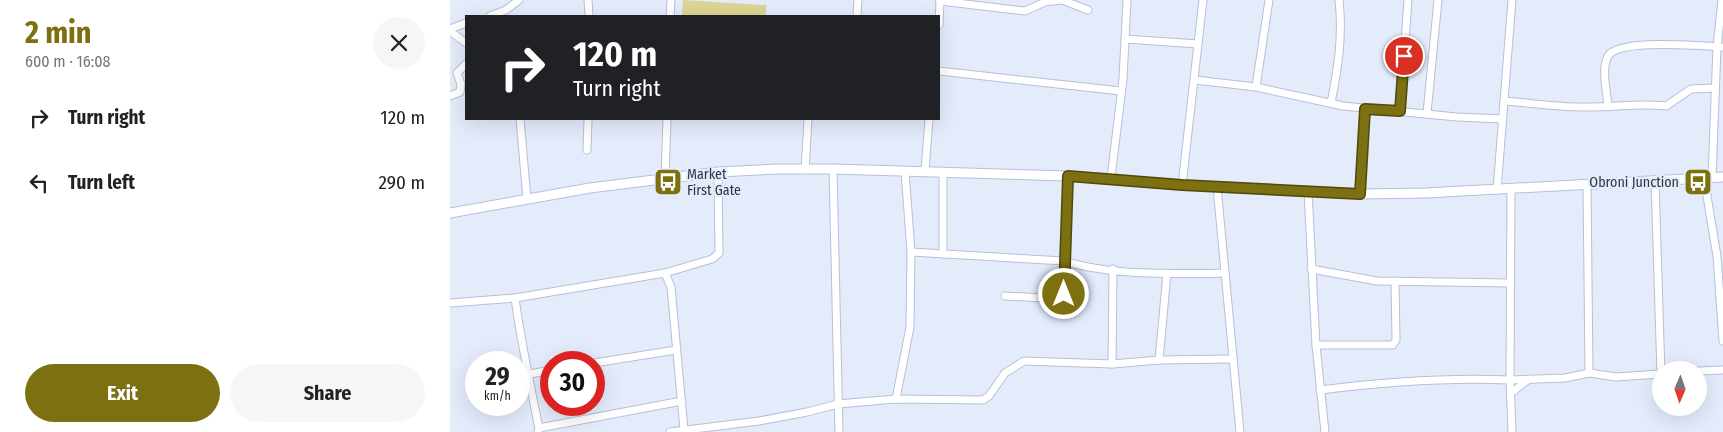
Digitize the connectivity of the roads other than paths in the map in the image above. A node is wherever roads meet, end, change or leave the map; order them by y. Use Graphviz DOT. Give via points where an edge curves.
graph roads {
  1 [pos="519,0"];
  2 [pos="588,0"];
  3 [pos="671,0"];
  4 [pos="858,0"];
  5 [pos="1061,0"];
  6 [pos="1127,0"];
  7 [pos="1203,0"];
  8 [pos="1269,0"];
  9 [pos="1340,0"];
  10 [pos="1408,0"];
  11 [pos="1438,0"];
  12 [pos="1512,0"];
  13 [pos="1722,0"];
  14 [pos="940,1"];
  15 [pos="1088,10"];
  16 [pos="493,15"];
  17 [pos="589,15"];
  18 [pos="670,15"];
  19 [pos="857,15"];
  20 [pos="939,15"];
  21 [pos="465,23"];
  22 [pos="450,30"];
  23 [pos="1124,39"];
  24 [pos="465,42"];
  25 [pos="1198,44"];
  26 [pos="1720,47"];
  27 [pos="465,65"];
  28 [pos="940,71"];
  29 [pos="1195,80"];
  30 [pos="1256,87"];
  31 [pos="1715,88"];
  32 [pos="1121,91"];
  33 [pos="450,96"];
  34 [pos="1504,101"];
  35 [pos="1331,102"];
  36 [pos="1608,106"];
  37 [pos="1365,109"];
  38 [pos="1400,111"];
  39 [pos="1427,113"];
  40 [pos="1502,119"];
  41 [pos="520,120"];
  42 [pos="588,120"];
  43 [pos="667,120"];
  44 [pos="808,120"];
  45 [pos="929,120"];
  46 [pos="587,150"];
  47 [pos="833,169"];
  48 [pos="805,170"];
  49 [pos="904,170"];
  50 [pos="924,171"];
  51 [pos="943,171"];
  52 [pos="718,172"];
  53 [pos="1068,176"];
  54 [pos="1111,178"];
  55 [pos="1708,178"];
  56 [pos="1723,178"];
  57 [pos="665,179"];
  58 [pos="1654,180"];
  59 [pos="1587,184"];
  60 [pos="1182,185"];
  61 [pos="1217,187"];
  62 [pos="1511,189"];
  63 [pos="1497,190"];
  64 [pos="1308,192"];
  65 [pos="1360,194"];
  66 [pos="527,199"];
  67 [pos="450,213"];
  68 [pos="910,252"];
  69 [pos="943,254"];
  70 [pos="1064,261"];
  71 [pos="1113,269"];
  72 [pos="1311,269"];
  73 [pos="665,273"];
  74 [pos="1167,273"];
  75 [pos="1225,273"];
  76 [pos="1395,281"];
  77 [pos="1511,284"];
  78 [pos="1005,296"];
  79 [pos="515,298"];
  80 [pos="450,303"];
  81 [pos="1723,341"];
  82 [pos="1316,345"];
  83 [pos="676,350"];
  84 [pos="523,351"];
  85 [pos="1233,359"];
  86 [pos="1159,360"];
  87 [pos="605,361"];
  88 [pos="1661,361"];
  89 [pos="1112,364"];
  90 [pos="1723,370"];
  91 [pos="1708,371"];
  92 [pos="540,372"];
  93 [pos="1590,373"];
  94 [pos="530,374"];
  95 [pos="1652,375"];
  96 [pos="1529,379"];
  97 [pos="1510,380"];
  98 [pos="1320,390"];
  99 [pos="1511,393"];
  100 [pos="896,399"];
  101 [pos="682,401"];
  102 [pos="838,404"];
  103 [pos="539,430"];
  104 [pos="677,431"];
  105 [pos="839,432"];
  106 [pos="1240,432"];
  107 [pos="1325,432"];
  108 [pos="1512,432"];
  1 -- 16 [label="street"];
  2 -- 17 [label="street"];
  3 -- 18 [label="street"];
  4 -- 19 [label="street"];
  5 -- 14 [label="street" via="1045,2 1026,11"];
  5 -- 15 [label="street"];
  6 -- 23 [label="street"];
  7 -- 25 [label="street"];
  8 -- 30 [label="street"];
  9 -- 35 [label="street" via="1340,53"];
  10 -- 38 [label="street"];
  11 -- 39 [label="street"];
  12 -- 34 [label="street"];
  13 -- 26 [label="street"];
  14 -- 20 [label="street"];
  21 -- 22 [label="street"];
  22 -- 24 [label="street"];
  23 -- 25 [label="street"];
  23 -- 32 [label="street"];
  25 -- 29 [label="street"];
  26 -- 31 [label="street"];
  26 -- 36 [label="street" via="1632,45 1611,53 1607,59 1606,74"];
  27 -- 33 [label="street" via="457,72 460,92"];
  28 -- 32 [label="street"];
  29 -- 30 [label="street"];
  29 -- 60 [label="street"];
  30 -- 35 [label="street"];
  31 -- 36 [label="street" via="1691,89 1666,106 1641,103"];
  31 -- 55 [label="street"];
  32 -- 54 [label="street"];
  34 -- 36 [label="street" via="1571,107"];
  34 -- 40 [label="street"];
  35 -- 37 [label="street"];
  37 -- 38 [label="street"];
  37 -- 65 [label="street"];
  38 -- 39 [label="street"];
  39 -- 40 [label="street"];
  40 -- 63 [label="street"];
  41 -- 66 [label="street"];
  42 -- 46 [label="street"];
  43 -- 57 [label="street"];
  44 -- 48 [label="street"];
  45 -- 50 [label="street"];
  47 -- 48 [label="street"];
  47 -- 49 [label="street"];
  47 -- 102 [label="street"];
  48 -- 52 [label="street"];
  49 -- 50 [label="street"];
  49 -- 68 [label="street"];
  50 -- 51 [label="street"];
  51 -- 53 [label="street"];
  51 -- 69 [label="street"];
  52 -- 57 [label="street"];
  52 -- 73 [label="street" via="719,253 712,259"];
  53 -- 54 [label="street"];
  53 -- 70 [label="street"];
  54 -- 60 [label="street"];
  55 -- 56 [label="street"];
  55 -- 58 [label="street"];
  55 -- 81 [label="street"];
  57 -- 66 [label="street"];
  58 -- 59 [label="street"];
  58 -- 88 [label="street"];
  59 -- 62 [label="street"];
  59 -- 93 [label="street"];
  60 -- 61 [label="street"];
  61 -- 64 [label="street"];
  61 -- 75 [label="street"];
  62 -- 63 [label="street"];
  62 -- 77 [label="street"];
  63 -- 65 [label="street"];
  64 -- 65 [label="street"];
  64 -- 72 [label="street"];
  66 -- 67 [label="street"];
  68 -- 69 [label="street"];
  68 -- 100 [label="street" via="910,327"];
  69 -- 70 [label="street"];
  70 -- 71 [label="street" via="1076,266"];
  70 -- 78 [label="street" via="1064,294 1061,299"];
  71 -- 74 [label="street"];
  71 -- 89 [label="street"];
  72 -- 76 [label="street"];
  72 -- 82 [label="street"];
  73 -- 79 [label="street"];
  73 -- 83 [label="street" via="671,287"];
  74 -- 75 [label="street"];
  74 -- 86 [label="street"];
  75 -- 85 [label="street"];
  76 -- 77 [label="street"];
  76 -- 82 [label="street" via="1396,340 1393,345"];
  77 -- 97 [label="street"];
  79 -- 80 [label="street"];
  79 -- 84 [label="street"];
  82 -- 98 [label="street"];
  83 -- 87 [label="street"];
  83 -- 101 [label="street"];
  85 -- 86 [label="street"];
  85 -- 106 [label="street"];
  86 -- 89 [label="street"];
  89 -- 100 [label="street" via="1024,361 1005,372 987,399"];
  90 -- 91 [label="street"];
  92 -- 94 [label="street"];
  93 -- 95 [label="street" via="1616,377"];
  93 -- 96 [label="street" via="1565,378"];
  94 -- 103 [label="street"];
  96 -- 97 [label="street"];
  96 -- 99 [label="street"];
  97 -- 98 [label="street" via="1465,378"];
  97 -- 99 [label="street"];
  98 -- 107 [label="street"];
  99 -- 108 [label="street"];
  100 -- 102 [label="street"];
  101 -- 103 [label="street"];
  101 -- 104 [label="street"];
  102 -- 104 [label="street" via="759,421"];
  102 -- 105 [label="street"];
}
